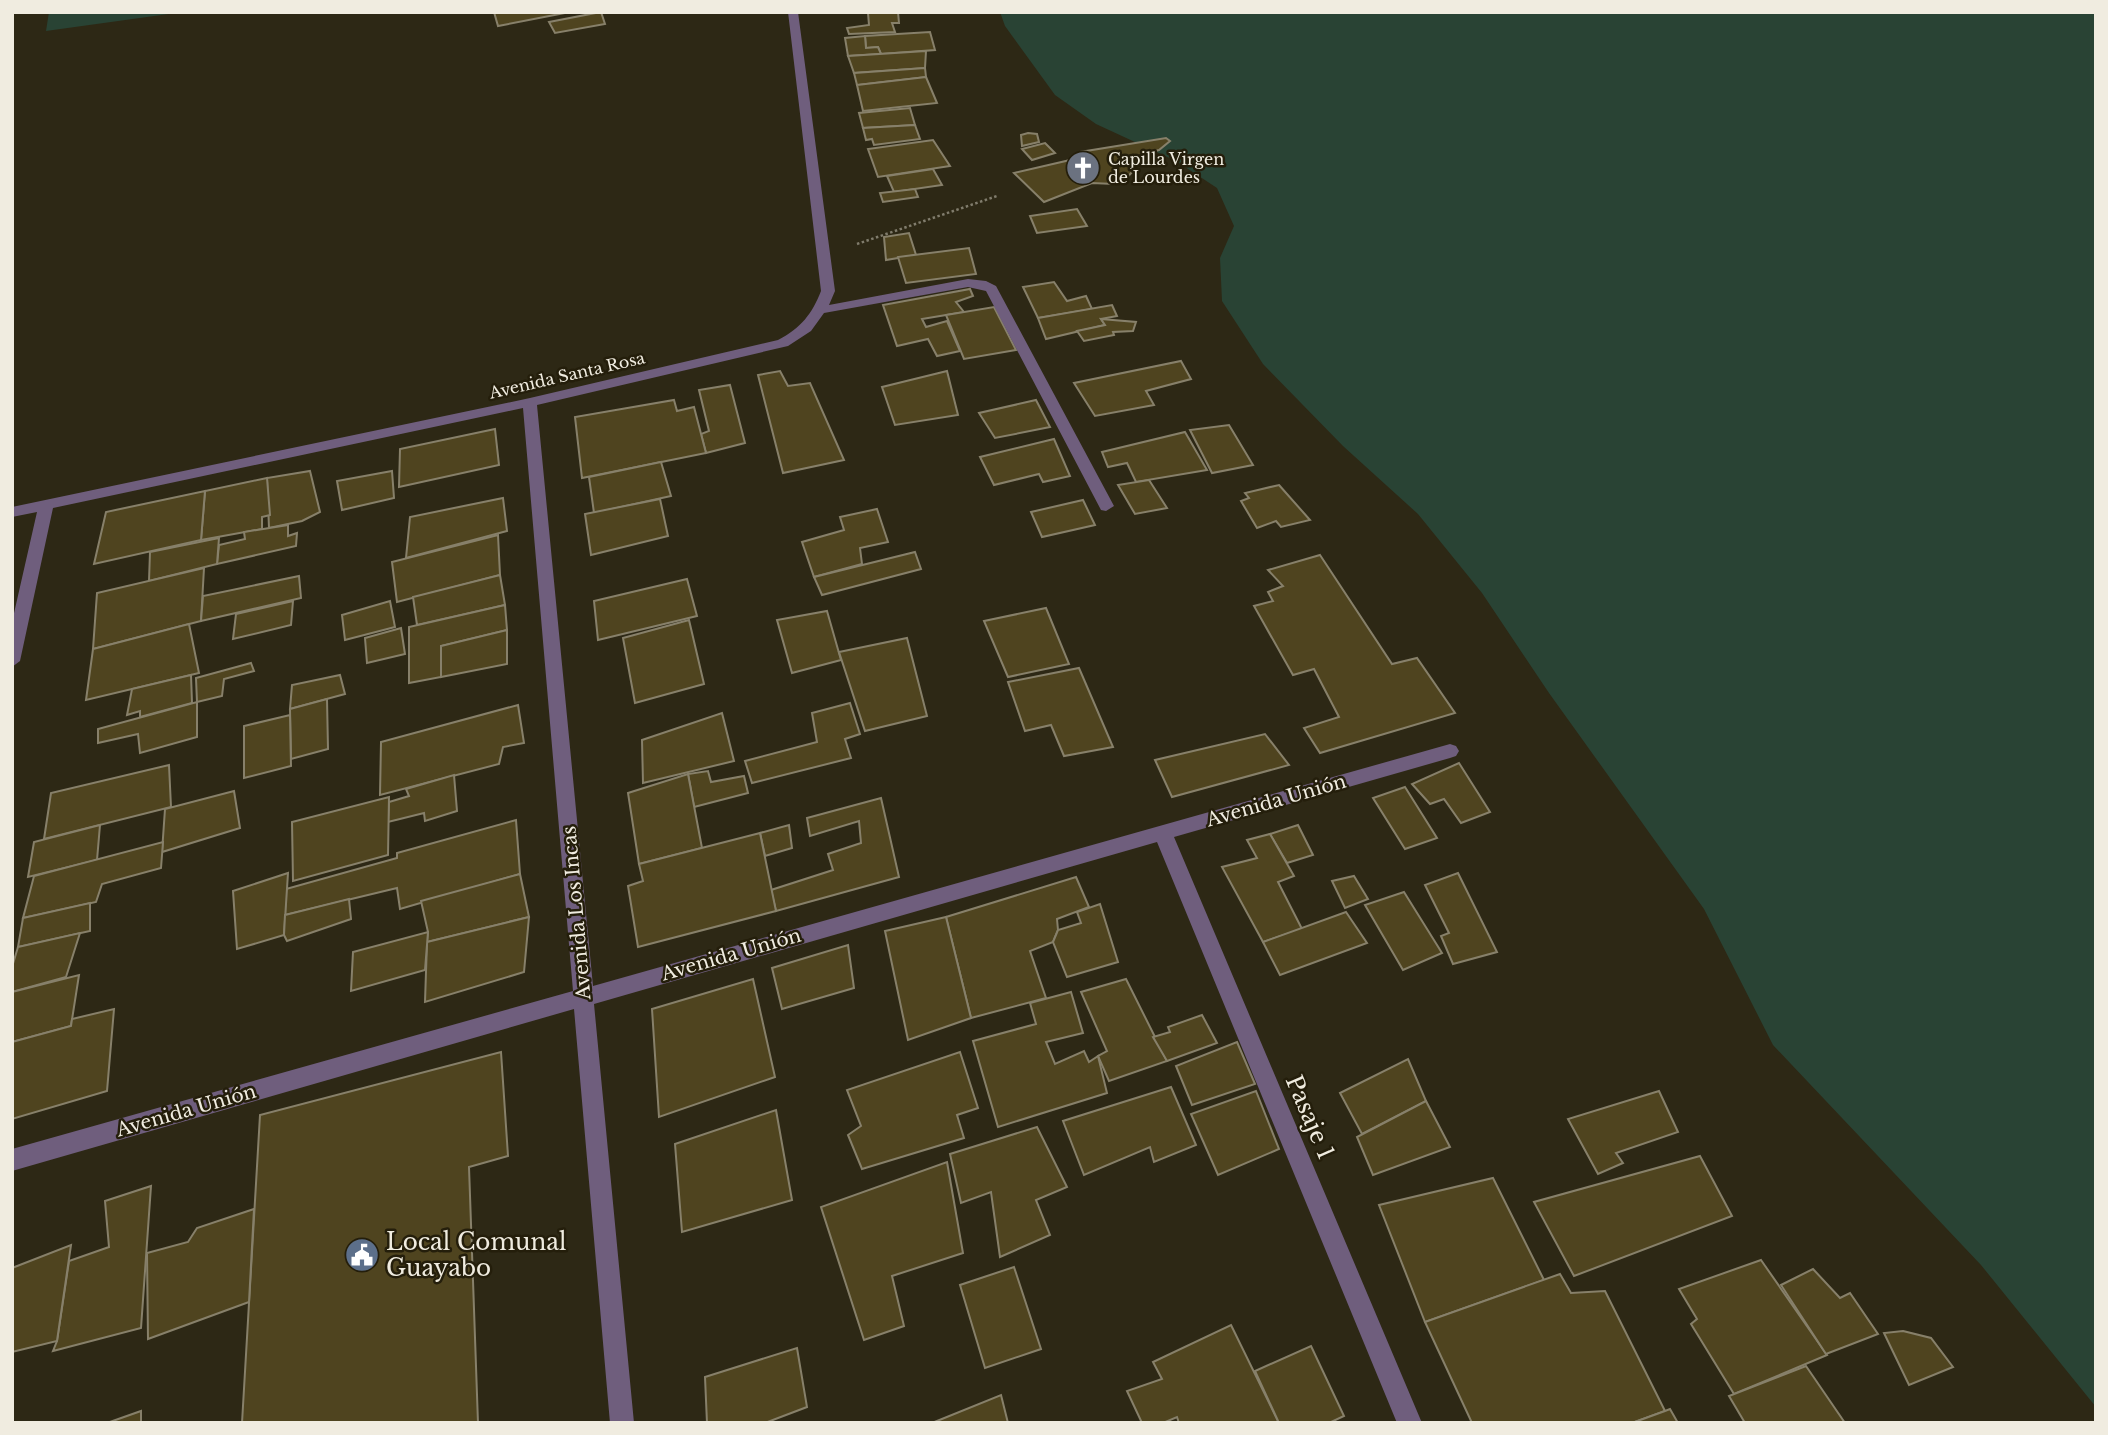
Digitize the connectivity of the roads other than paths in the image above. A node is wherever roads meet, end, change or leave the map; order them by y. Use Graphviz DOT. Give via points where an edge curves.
graph roads {
  1 [pos="793,12"];
  2 [pos="821,310"];
  3 [pos="530,402"];
  4 [pos="46,506"];
  5 [pos="1107,506"];
  6 [pos="12,512"];
  7 [pos="12,662"];
  8 [pos="1450,751"];
  9 [pos="1161,832"];
  10 [pos="584,996"];
  11 [pos="12,1160"];
  12 [pos="622,1423"];
  13 [pos="1410,1423"];
  1 -- 2 [label="street" via="828,291"];
  2 -- 3 [label="street, Avenida Santa Rosa" via="805,332 783,343"];
  2 -- 5 [label="street" via="968,283 991,289"];
  3 -- 4 [label="street, Avenida Santa Rosa"];
  3 -- 10 [label="street, Avenida Los Incas"];
  4 -- 6 [label="street, Avenida Santa Rosa"];
  4 -- 7 [label="street"];
  8 -- 9 [label="street, Avenida Unión"];
  9 -- 10 [label="street, Avenida Unión"];
  9 -- 13 [label="street, Pasaje 1"];
  10 -- 11 [label="street, Avenida Unión"];
  10 -- 12 [label="street, Avenida Los Incas"];
}
